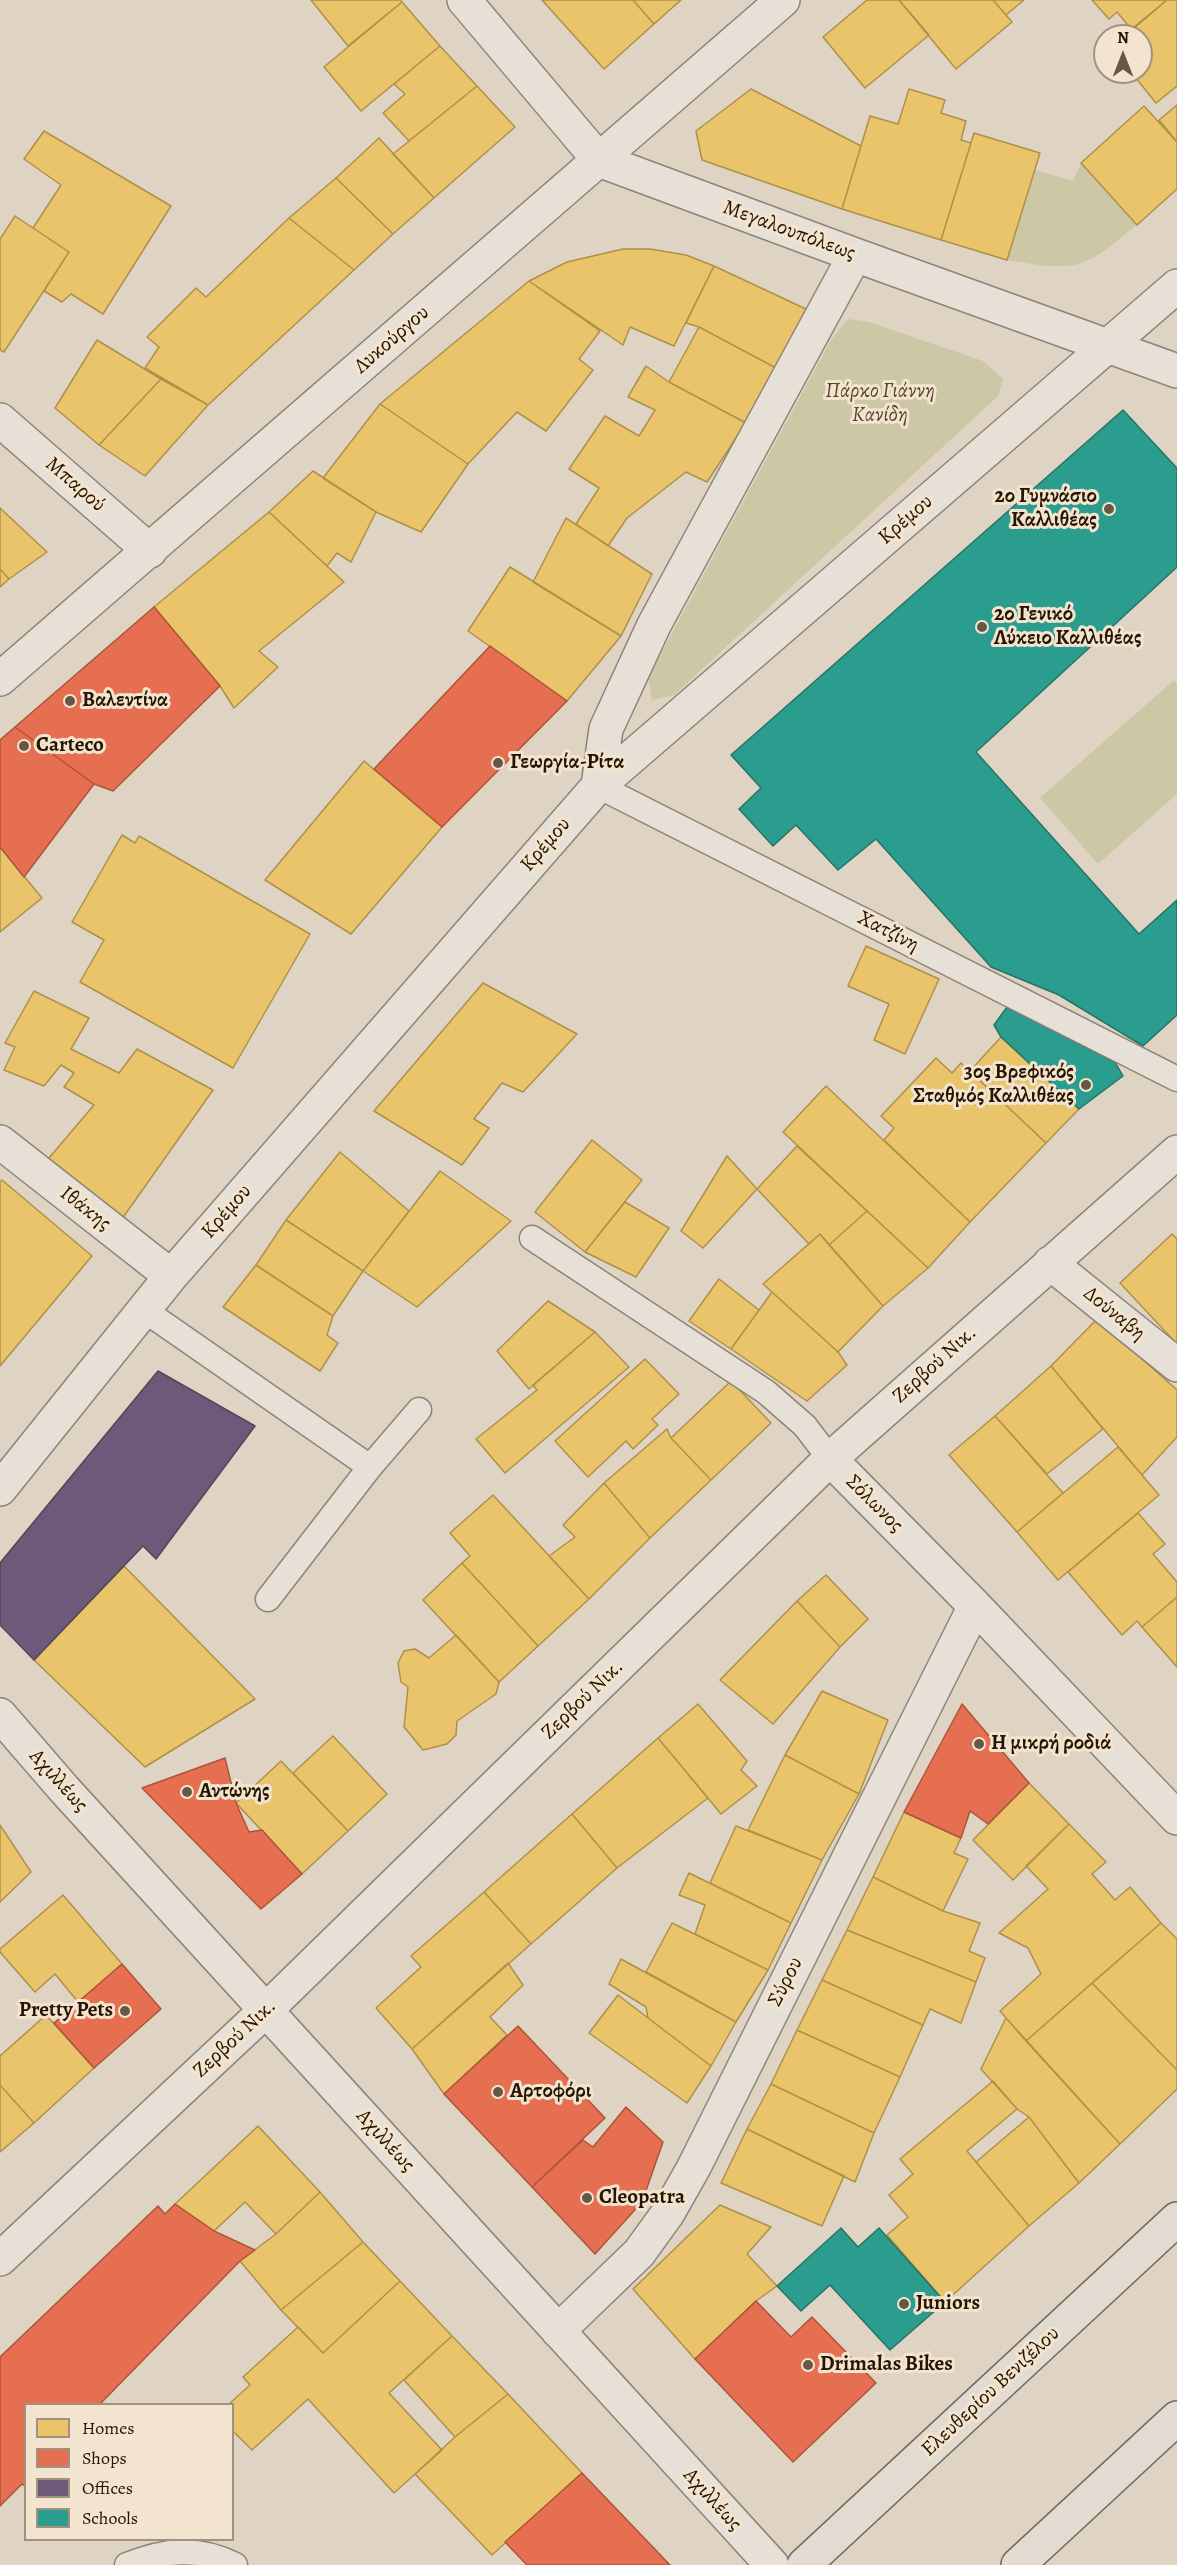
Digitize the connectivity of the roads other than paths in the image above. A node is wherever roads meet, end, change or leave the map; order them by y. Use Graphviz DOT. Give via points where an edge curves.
graph roads {
  1 [pos="464,0"];
  2 [pos="783,0"];
  3 [pos="599,160"];
  4 [pos="855,255"];
  5 [pos="1177,286"];
  6 [pos="1106,347"];
  7 [pos="1177,371"];
  8 [pos="0,420"];
  9 [pos="150,551"];
  10 [pos="0,679"];
  11 [pos="598,786"];
  12 [pos="1177,1079"];
  13 [pos="0,1142"];
  14 [pos="1177,1152"];
  15 [pos="532,1238"];
  16 [pos="1050,1263"];
  17 [pos="171,1276"];
  18 [pos="144,1310"];
  19 [pos="1177,1365"];
  20 [pos="419,1410"];
  21 [pos="830,1459"];
  22 [pos="370,1467"];
  23 [pos="0,1489"];
  24 [pos="268,1599"];
  25 [pos="975,1606"];
  26 [pos="0,1715"];
  27 [pos="11,1750"];
  28 [pos="1177,1818"];
  29 [pos="266,2010"];
  30 [pos="1177,2219"];
  31 [pos="0,2259"];
  32 [pos="558,2331"];
  33 [pos="1177,2418"];
  34 [pos="127,2565"];
  35 [pos="235,2565"];
  36 [pos="772,2565"];
  37 [pos="804,2565"];
  38 [pos="1018,2565"];
  1 -- 3 [label="street, Μεγαλουπόλεως"];
  2 -- 3 [label="street, Λυκούργου"];
  3 -- 4 [label="street, Μεγαλουπόλεως"];
  3 -- 9 [label="street, Λυκούργου"];
  4 -- 6 [label="street, Μεγαλουπόλεως"];
  4 -- 11 [label="street" via="654,625 606,729"];
  5 -- 6 [label="street, Κρέμου"];
  6 -- 7 [label="street, Μεγαλουπόλεως"];
  6 -- 11 [label="street, Κρέμου"];
  8 -- 9 [label="street, Μπαρού"];
  9 -- 10 [label="street, Λυκούργου"];
  11 -- 12 [label="lane, Χατζίνη"];
  11 -- 17 [label="street, Κρέμου"];
  13 -- 17 [label="street, Ιθάκης"];
  14 -- 16 [label="street, Ζερβού Νικ."];
  15 -- 21 [label="lane, Σόλωνος" via="766,1392 806,1426"];
  16 -- 19 [label="street, Δούναβη"];
  16 -- 21 [label="street, Ζερβού Νικ."];
  17 -- 18 [label="street, Κρέμου"];
  18 -- 22 [label="lane"];
  18 -- 23 [label="street, Κρέμου"];
  20 -- 22 [label="lane"];
  21 -- 25 [label="street, Σόλωνος"];
  21 -- 29 [label="street, Ζερβού Νικ."];
  22 -- 24 [label="lane"];
  25 -- 28 [label="street, Σόλωνος"];
  25 -- 32 [label="street, Σύρου" via="668,2213 639,2253"];
  26 -- 27 [label="street, Αχιλλέως"];
  27 -- 29 [label="street, Αχιλλέως"];
  29 -- 31 [label="street, Ζερβού Νικ."];
  29 -- 32 [label="street, Αχιλλέως"];
  30 -- 37 [label="main road, Ελευθερίου Βενιζέλου"];
  32 -- 36 [label="street, Αχιλλέως"];
  33 -- 38 [label="main road"];
  34 -- 35 [label="lane" via="170,2551 222,2559"];
}
